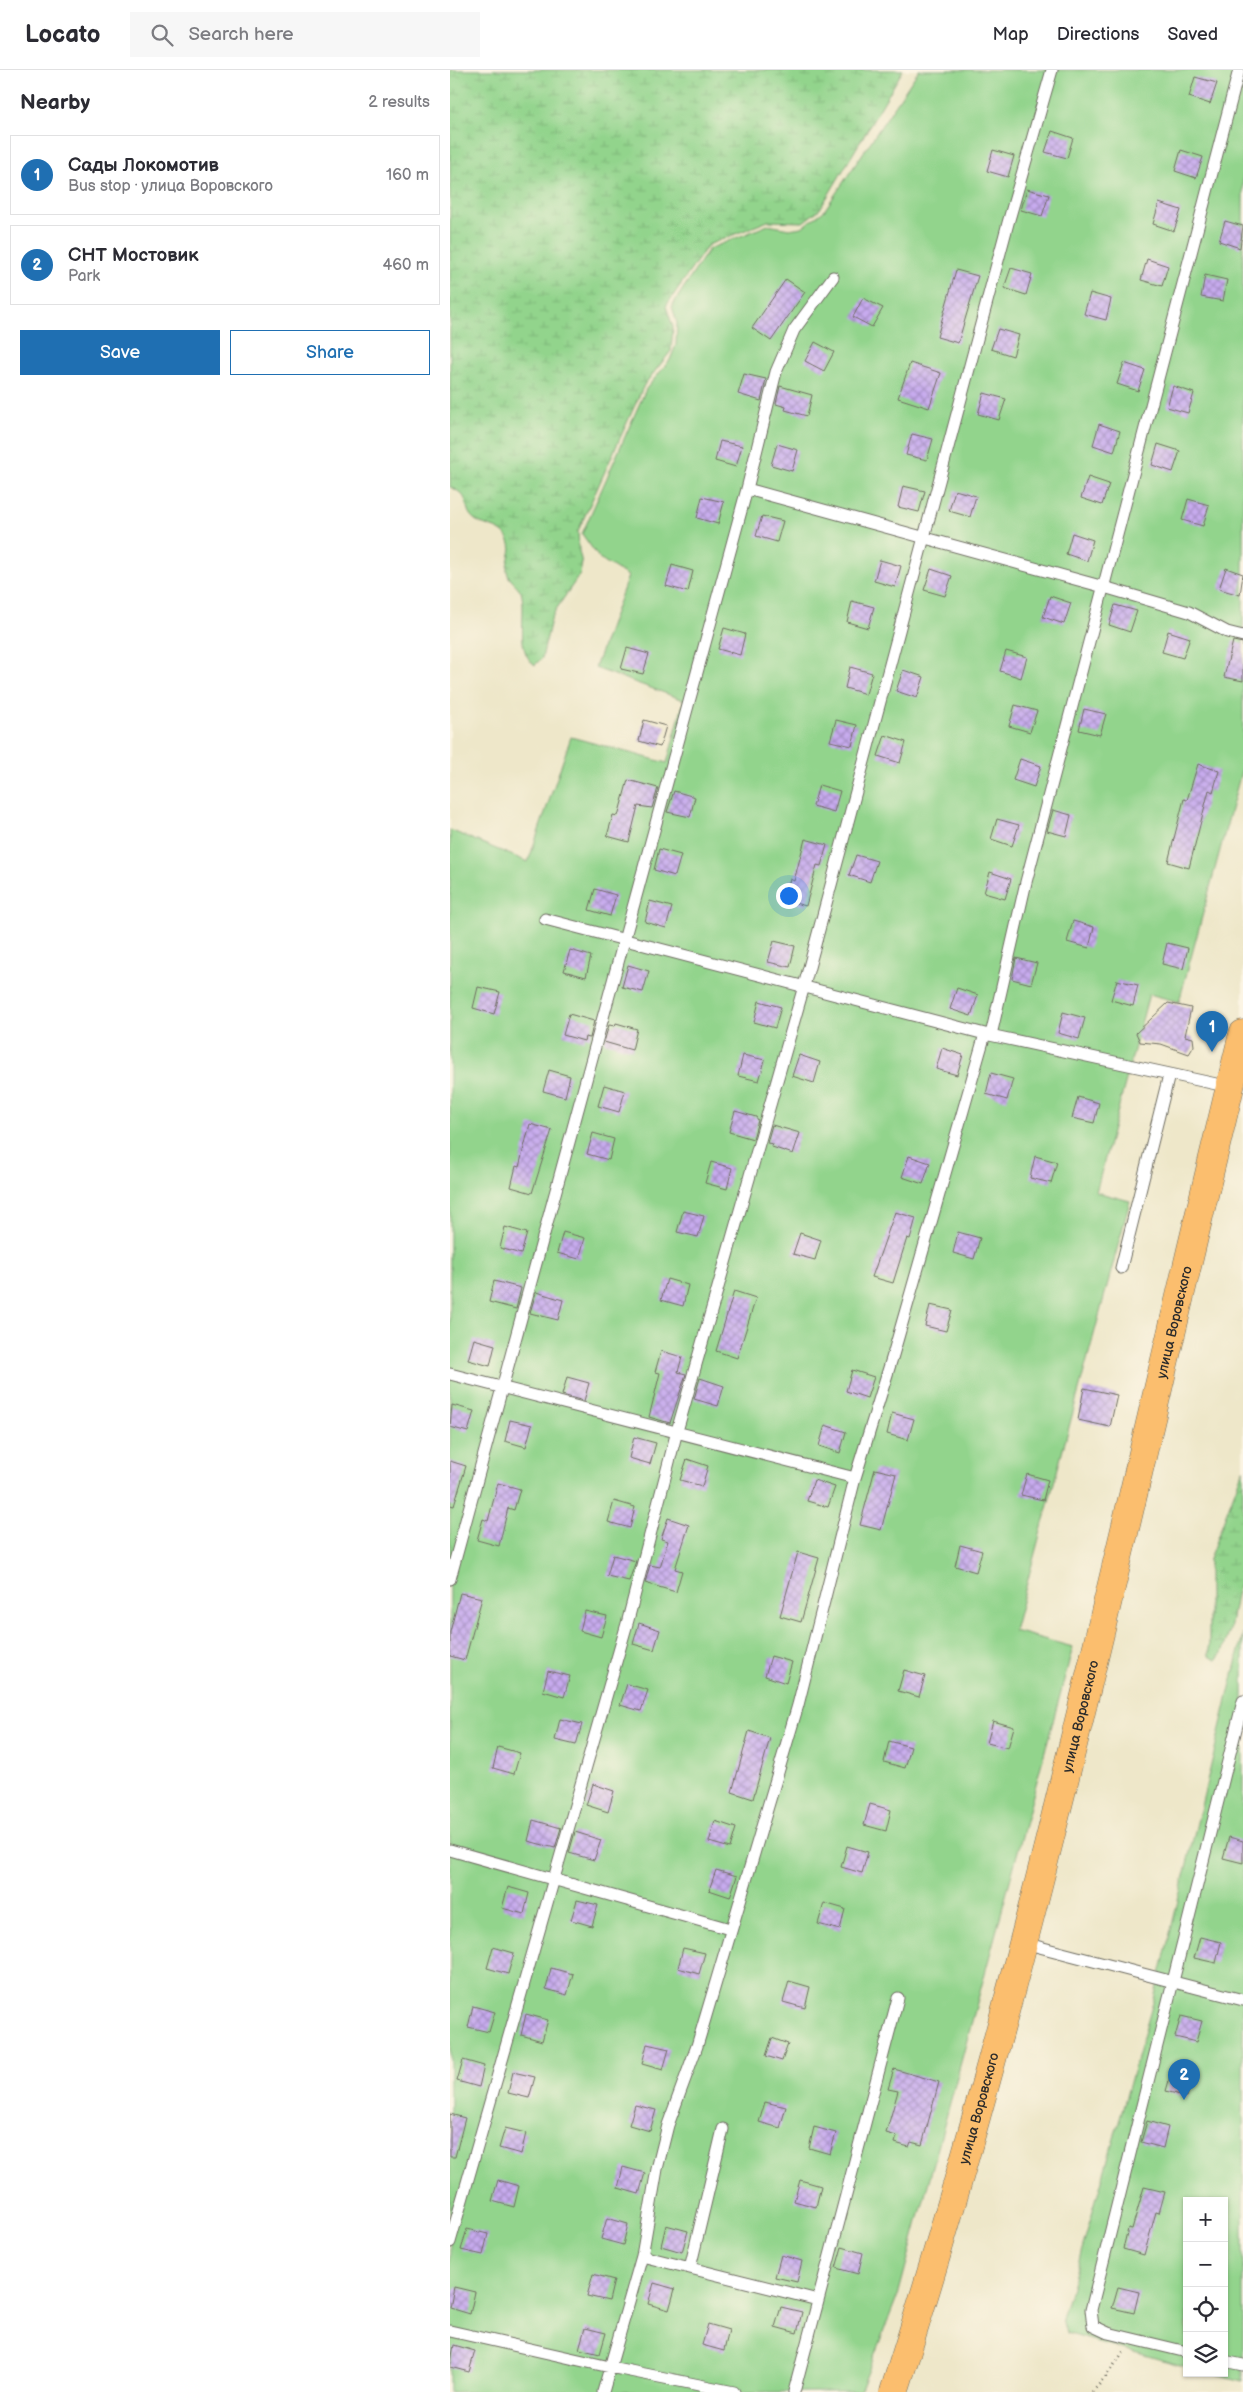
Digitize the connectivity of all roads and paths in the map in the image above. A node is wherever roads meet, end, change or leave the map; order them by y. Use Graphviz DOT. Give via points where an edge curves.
graph roads {
  1 [pos="1052,70"];
  2 [pos="1240,75"];
  3 [pos="833,278"];
  4 [pos="747,489"];
  5 [pos="924,538"];
  6 [pos="1104,587"];
  7 [pos="1243,636"];
  8 [pos="545,919"];
  9 [pos="624,938"];
  10 [pos="804,986"];
  11 [pos="1243,1034"];
  12 [pos="988,1035"];
  13 [pos="1169,1075"];
  14 [pos="1230,1087"];
  15 [pos="1121,1268"];
  16 [pos="450,1374"];
  17 [pos="501,1388"];
  18 [pos="677,1431"];
  19 [pos="855,1478"];
  20 [pos="450,1579"];
  21 [pos="1243,1700"];
  22 [pos="450,1850"];
  23 [pos="554,1879"];
  24 [pos="730,1929"];
  25 [pos="1024,1943"];
  26 [pos="1174,1982"];
  27 [pos="898,1998"];
  28 [pos="1243,2000"];
  29 [pos="723,2129"];
  30 [pos="450,2242"];
  31 [pos="642,2256"];
  32 [pos="690,2268"];
  33 [pos="818,2300"];
  34 [pos="450,2331"];
  35 [pos="1132,2339"];
  36 [pos="1183,2351"];
  37 [pos="1228,2362"];
  38 [pos="1243,2365"];
  39 [pos="610,2368"];
  40 [pos="603,2392"];
  41 [pos="734,2392"];
  42 [pos="794,2392"];
  43 [pos="894,2392"];
  44 [pos="1092,2392"];
  1 -- 5 [label="lane"];
  2 -- 6 [label="lane"];
  3 -- 4 [label="lane" via="794,330 776,372"];
  4 -- 5 [label="lane"];
  4 -- 9 [label="lane"];
  5 -- 6 [label="lane"];
  5 -- 10 [label="lane"];
  6 -- 7 [label="lane" via="1188,612 1227,632"];
  6 -- 12 [label="lane"];
  8 -- 9 [label="lane"];
  9 -- 10 [label="lane"];
  9 -- 17 [label="lane"];
  10 -- 12 [label="lane"];
  10 -- 18 [label="lane"];
  11 -- 14 [label="main road, улица Воровского"];
  12 -- 13 [label="lane"];
  12 -- 19 [label="lane"];
  13 -- 14 [label="lane"];
  13 -- 15 [label="lane"];
  14 -- 25 [label="main road, улица Воровского"];
  16 -- 17 [label="lane"];
  17 -- 18 [label="lane"];
  17 -- 20 [label="lane"];
  18 -- 19 [label="lane"];
  18 -- 23 [label="lane" via="628,1620"];
  19 -- 24 [label="lane" via="798,1706"];
  21 -- 26 [label="lane"];
  22 -- 23 [label="lane"];
  23 -- 24 [label="lane"];
  23 -- 30 [label="lane"];
  24 -- 31 [label="lane" via="697,2046 668,2125"];
  25 -- 26 [label="lane"];
  25 -- 43 [label="main road, улица Воровского" via="939,2250"];
  26 -- 28 [label="lane"];
  26 -- 35 [label="lane" via="1091,2310 1093,2326"];
  27 -- 33 [label="lane"];
  29 -- 32 [label="lane"];
  31 -- 32 [label="lane"];
  31 -- 39 [label="lane"];
  32 -- 33 [label="lane"];
  33 -- 42 [label="lane"];
  34 -- 39 [label="lane"];
  35 -- 36 [label="lane"];
  35 -- 44 [label="path"];
  37 -- 38 [label="lane"];
  39 -- 40 [label="lane"];
  39 -- 41 [label="lane"];
}
